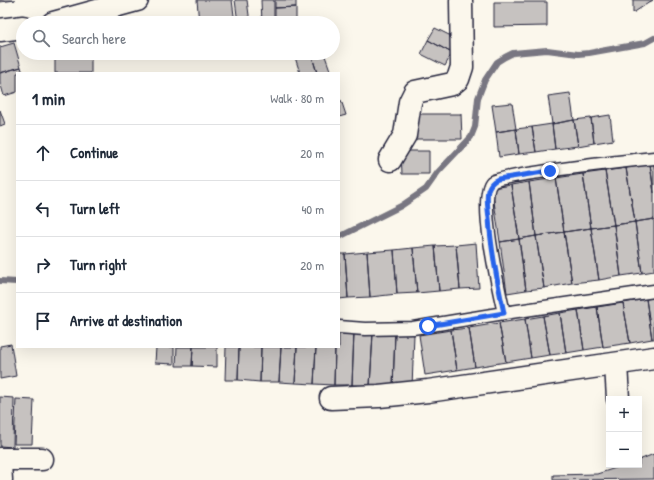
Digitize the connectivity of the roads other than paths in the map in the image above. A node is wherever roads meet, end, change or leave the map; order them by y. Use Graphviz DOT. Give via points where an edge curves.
graph roads {
  1 [pos="137,0"];
  2 [pos="461,0"];
  3 [pos="79,16"];
  4 [pos="16,28"];
  5 [pos="0,30"];
  6 [pos="654,158"];
  7 [pos="390,160"];
  8 [pos="654,291"];
  9 [pos="504,313"];
  10 [pos="340,328"];
  11 [pos="654,358"];
  12 [pos="616,364"];
  13 [pos="618,396"];
  14 [pos="331,398"];
  15 [pos="0,459"];
  16 [pos="42,459"];
  17 [pos="0,464"];
  18 [pos="1,480"];
  1 -- 3 [label="street"];
  2 -- 7 [label="street" via="462,67 458,79 452,84 415,92 410,102 405,135"];
  4 -- 5 [label="street"];
  6 -- 9 [label="lane" via="521,175 492,182 487,199 491,246"];
  8 -- 9 [label="lane"];
  9 -- 10 [label="lane" via="412,328"];
  11 -- 12 [label="street"];
  12 -- 13 [label="street"];
  12 -- 14 [label="street" via="428,391"];
  15 -- 16 [label="street"];
  17 -- 18 [label="street"];
}
